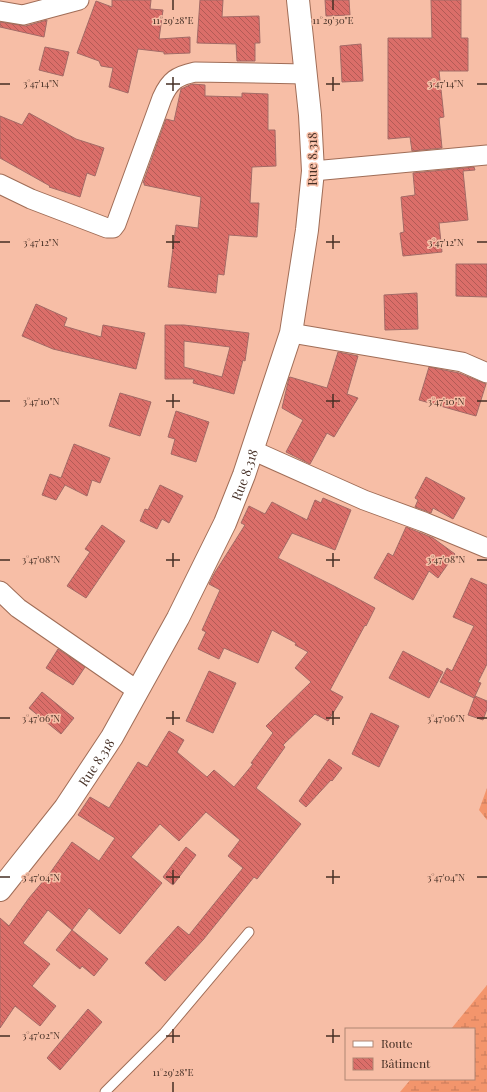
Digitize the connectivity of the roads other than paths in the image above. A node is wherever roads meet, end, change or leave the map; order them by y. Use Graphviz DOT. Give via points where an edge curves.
graph roads {
  1 [pos="79,0"];
  2 [pos="298,0"];
  3 [pos="0,11"];
  4 [pos="306,74"];
  5 [pos="487,155"];
  6 [pos="313,171"];
  7 [pos="0,184"];
  8 [pos="290,333"];
  9 [pos="487,373"];
  10 [pos="252,450"];
  11 [pos="487,548"];
  12 [pos="0,591"];
  13 [pos="138,691"];
  14 [pos="0,890"];
  15 [pos="249,932"];
  16 [pos="105,1092"];
  1 -- 3 [label="street" via="23,15"];
  2 -- 4 [label="main road, Rue 8.318"];
  4 -- 6 [label="main road, Rue 8.318"];
  4 -- 7 [label="street" via="195,72 175,79 162,98 113,228 100,226"];
  5 -- 6 [label="street"];
  6 -- 8 [label="main road, Rue 8.318" via="307,230"];
  8 -- 9 [label="street" via="462,362"];
  8 -- 10 [label="main road, Rue 8.318"];
  10 -- 11 [label="street" via="364,500"];
  10 -- 13 [label="main road, Rue 8.318" via="225,523"];
  12 -- 13 [label="street" via="18,608"];
  13 -- 14 [label="main road, Rue 8.318" via="112,737 65,808"];
  15 -- 16 [label="lane" via="164,1033"];
}
